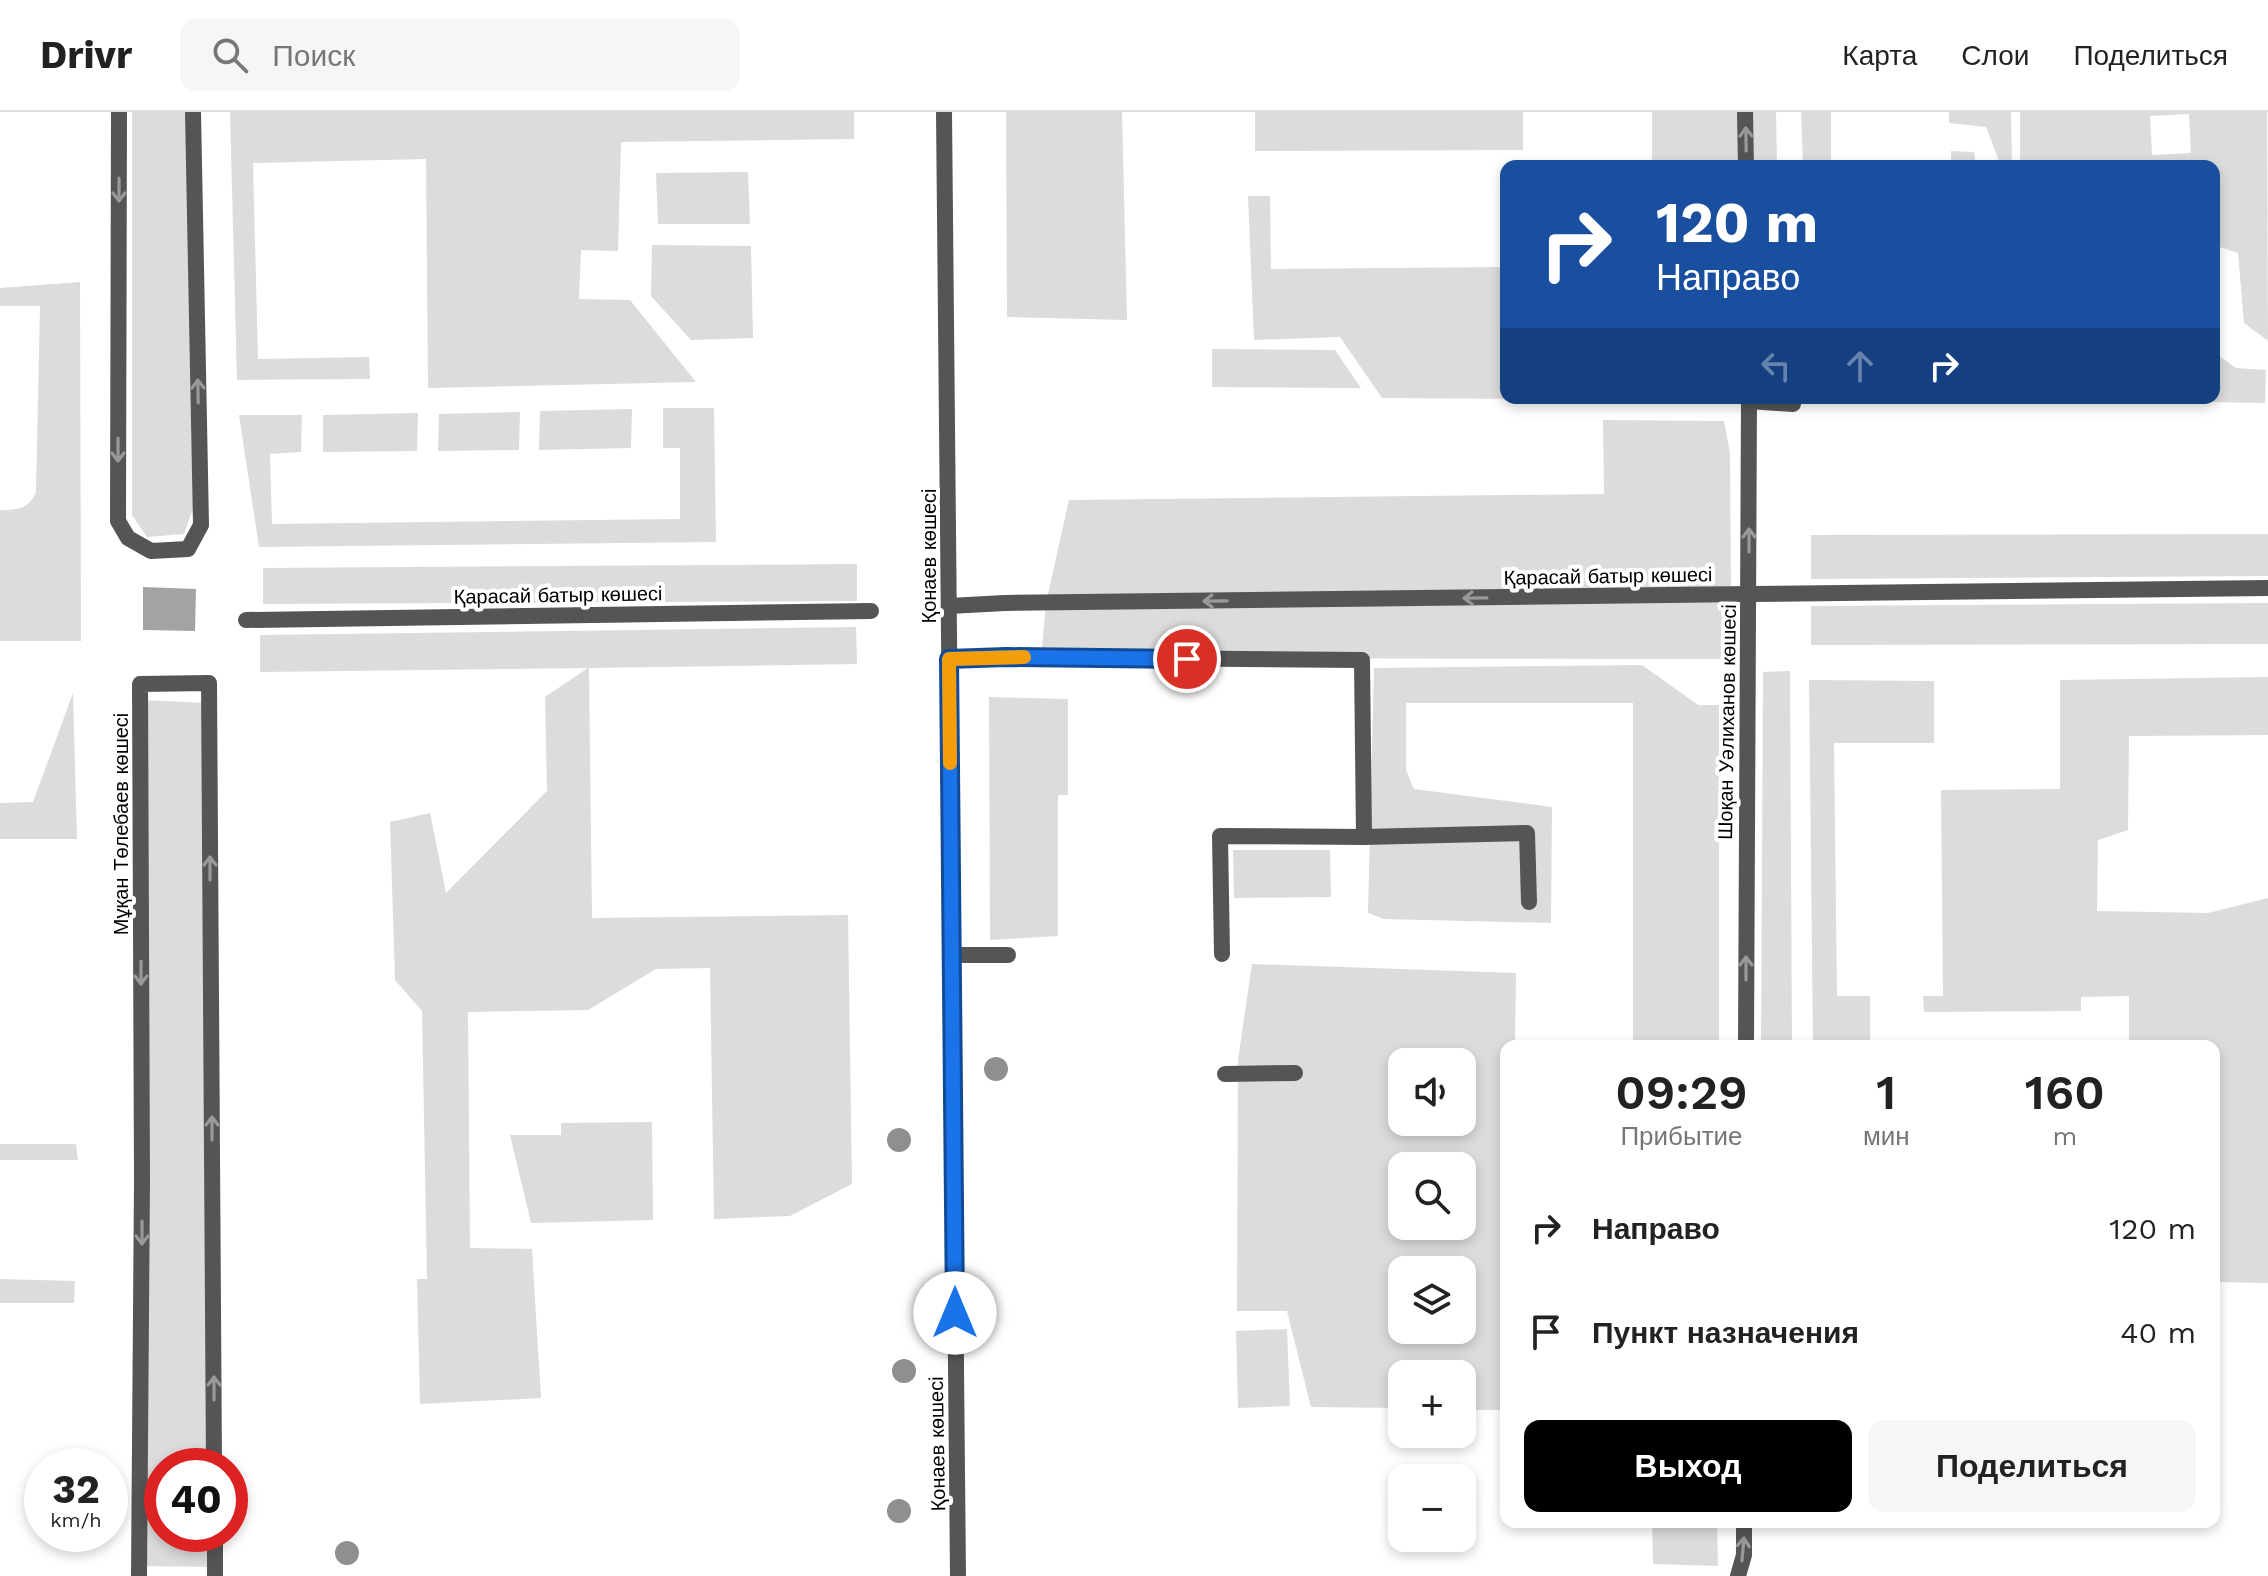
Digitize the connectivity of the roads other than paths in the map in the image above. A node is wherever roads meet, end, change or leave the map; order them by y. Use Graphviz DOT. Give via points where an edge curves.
graph roads {
  1 [pos="119,112"];
  2 [pos="193,112"];
  3 [pos="944,112"];
  4 [pos="1745,112"];
  5 [pos="1746,160"];
  6 [pos="1749,404"];
  7 [pos="2268,588"];
  8 [pos="1749,594"];
  9 [pos="949,606"];
  10 [pos="871,611"];
  11 [pos="246,620"];
  12 [pos="949,659"];
  13 [pos="1364,837"];
  14 [pos="1529,902"];
  15 [pos="1222,954"];
  16 [pos="953,955"];
  17 [pos="1008,955"];
  18 [pos="1746,1040"];
  19 [pos="1295,1073"];
  20 [pos="1225,1074"];
  21 [pos="214,1448"];
  22 [pos="1744,1528"];
  23 [pos="215,1552"];
  24 [pos="139,1576"];
  25 [pos="215,1576"];
  26 [pos="958,1576"];
  27 [pos="1738,1576"];
  1 -- 2 [label="street, one-way" via="118,521 128,538 151,551 188,549 201,525"];
  3 -- 9 [label="street, Қонаев көшесі"];
  5 -- 4 [label="street, one-way"];
  8 -- 6 [label="street, Шоқан Уәлиханов көшесі, one-way"];
  7 -- 8 [label="street, Қарасай батыр көшесі"];
  8 -- 9 [label="street, Қарасай батыр көшесі, one-way"];
  18 -- 8 [label="street, Шоқан Уәлиханов көшесі, one-way"];
  9 -- 12 [label="street, Қонаев көшесі"];
  10 -- 11 [label="street, Қарасай батыр көшесі"];
  12 -- 13 [label="street" via="1362,660"];
  12 -- 16 [label="street, Қонаев көшесі"];
  13 -- 14 [label="street" via="1527,833"];
  13 -- 15 [label="street" via="1220,836"];
  16 -- 17 [label="street"];
  16 -- 26 [label="street, Қонаев көшесі"];
  19 -- 20 [label="street"];
  21 -- 24 [label="street, Мұқан Төлебаев көшесі, one-way" via="209,683 140,684"];
  27 -- 22 [label="street, one-way"];
  23 -- 25 [label="street"];
}
